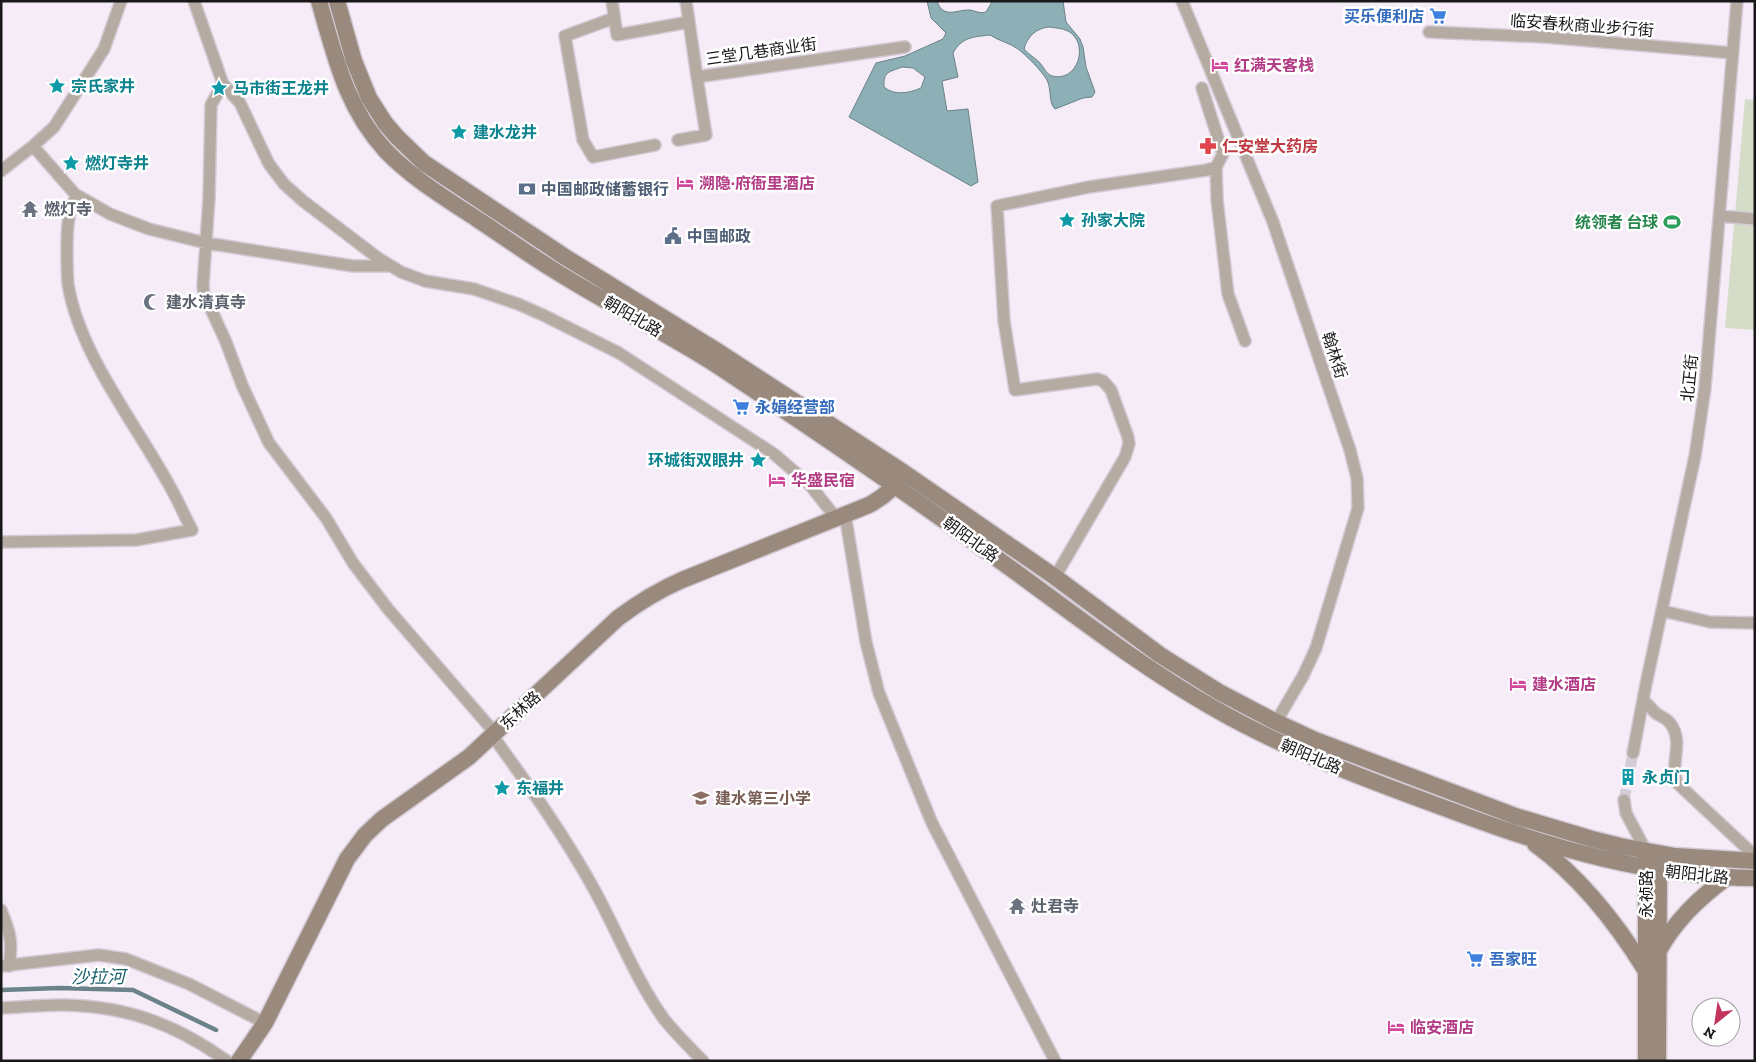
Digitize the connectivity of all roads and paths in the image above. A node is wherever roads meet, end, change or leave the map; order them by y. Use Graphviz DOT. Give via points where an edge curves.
graph roads {
  1 [pos="121,1"];
  2 [pos="194,1"];
  3 [pos="319,1"];
  4 [pos="337,1"];
  5 [pos="612,1"];
  6 [pos="686,1"];
  7 [pos="1182,1"];
  8 [pos="1737,1"];
  9 [pos="614,18"];
  10 [pos="689,22"];
  11 [pos="1429,32"];
  12 [pos="905,47"];
  13 [pos="1733,53"];
  14 [pos="697,77"];
  15 [pos="223,84"];
  16 [pos="1202,88"];
  17 [pos="678,140"];
  18 [pos="655,145"];
  19 [pos="33,146"];
  20 [pos="1216,167"];
  21 [pos="1,171"];
  22 [pos="77,195"];
  23 [pos="1720,216"];
  24 [pos="1755,219"];
  25 [pos="206,242"];
  26 [pos="389,266"];
  27 [pos="1245,341"];
  28 [pos="899,479"];
  29 [pos="841,516"];
  30 [pos="1,542"];
  31 [pos="1055,577"];
  32 [pos="1662,611"];
  33 [pos="1755,623"];
  34 [pos="1643,700"];
  35 [pos="1276,722"];
  36 [pos="493,734"];
  37 [pos="1633,753"];
  38 [pos="1624,800"];
  39 [pos="1527,838"];
  40 [pos="1646,851"];
  41 [pos="1755,856"];
  42 [pos="1755,861"];
  43 [pos="1652,869"];
  44 [pos="1726,878"];
  45 [pos="1755,878"];
  46 [pos="1,910"];
  47 [pos="1658,952"];
  48 [pos="5,966"];
  49 [pos="1646,970"];
  50 [pos="1,1008"];
  51 [pos="265,1023"];
  52 [pos="227,1061"];
  53 [pos="239,1061"];
  54 [pos="703,1061"];
  55 [pos="1055,1061"];
  56 [pos="1646,1061"];
  57 [pos="1658,1061"];
  1 -- 19 [label="street" via="104,49 54,127"];
  2 -- 15 [label="street"];
  3 -- 28 [label="main road, 朝阳北路" via="338,67 354,106 385,149 414,176 556,271 708,360 831,441"];
  4 -- 28 [label="main road, 朝阳北路" via="354,61 369,98 397,138 424,163 565,257 714,349"];
  5 -- 9 [label="street"];
  6 -- 10 [label="street, 三堂几巷商业街"];
  7 -- 35 [label="street, 翰林街" via="1273,222 1350,450 1358,483 1358,508 1316,648"];
  8 -- 13 [label="street, 北正街"];
  9 -- 10 [label="street" via="617,35"];
  9 -- 18 [label="street" via="565,36 583,140 593,157"];
  10 -- 14 [label="street, 三堂几巷商业街"];
  11 -- 13 [label="street, 临安春秋商业步行街" via="1546,37"];
  12 -- 14 [label="street, 三堂几巷商业街"];
  13 -- 23 [label="street, 北正街"];
  14 -- 17 [label="street" via="706,135"];
  15 -- 25 [label="street" via="211,105"];
  15 -- 26 [label="street" via="240,103 269,164 284,184"];
  16 -- 20 [label="street" via="1223,154"];
  19 -- 21 [label="street"];
  19 -- 22 [label="street"];
  20 -- 27 [label="street" via="1228,294"];
  20 -- 31 [label="street" via="1089,187 998,206 1004,322 1015,390 1097,379 1103,381 1111,390 1129,444 1125,457"];
  22 -- 25 [label="street" via="110,214 149,229"];
  22 -- 30 [label="street" via="68,217 67,240 68,283 76,315 90,350 192,530 136,540"];
  23 -- 24 [label="street"];
  23 -- 32 [label="street, 北正街" via="1705,388 1695,456"];
  25 -- 26 [label="street" via="353,266"];
  25 -- 36 [label="street" via="204,294 269,443 326,518 388,609"];
  26 -- 29 [label="street" via="425,281 474,290 518,304 619,354 774,454"];
  28 -- 29 [label="main road, 东林路" via="878,500"];
  28 -- 31 [label="main road, 朝阳北路"];
  28 -- 39 [label="main road, 朝阳北路" via="1150,669 1211,707 1325,763"];
  29 -- 36 [label="main road, 东林路" via="650,596 618,618"];
  29 -- 55 [label="street" via="879,693 932,824"];
  31 -- 35 [label="main road, 朝阳北路" via="1160,655 1219,692"];
  32 -- 33 [label="street" via="1710,622"];
  32 -- 34 [label="street, 北正街"];
  34 -- 37 [label="street, 北正街"];
  34 -- 41 [label="street" via="1673,727 1677,740 1674,777 1677,783"];
  35 -- 40 [label="main road, 朝阳北路" via="1348,754 1515,816"];
  36 -- 51 [label="main road, 东林路" via="469,757 382,819 355,847"];
  36 -- 54 [label="street" via="567,843 652,1000 677,1035"];
  38 -- 40 [label="street" via="1626,813"];
  39 -- 43 [label="main road, 朝阳北路" via="1587,856"];
  39 -- 49 [label="main road" via="1582,885"];
  40 -- 42 [label="main road, 朝阳北路"];
  40 -- 43 [label="main road, 永祯路"];
  43 -- 44 [label="main road, 朝阳北路"];
  43 -- 47 [label="main road, 永祯路"];
  43 -- 49 [label="main road, 永祯路"];
  44 -- 45 [label="main road, 朝阳北路"];
  44 -- 47 [label="main road" via="1679,919"];
  46 -- 48 [label="street" via="11,934 11,950"];
  47 -- 57 [label="main road, 永祯路"];
  48 -- 51 [label="street" via="99,955 126,959 189,984"];
  49 -- 56 [label="main road, 永祯路"];
  50 -- 52 [label="street" via="62,1005 126,1012 173,1028"];
  51 -- 53 [label="main road, 东林路"];
}
